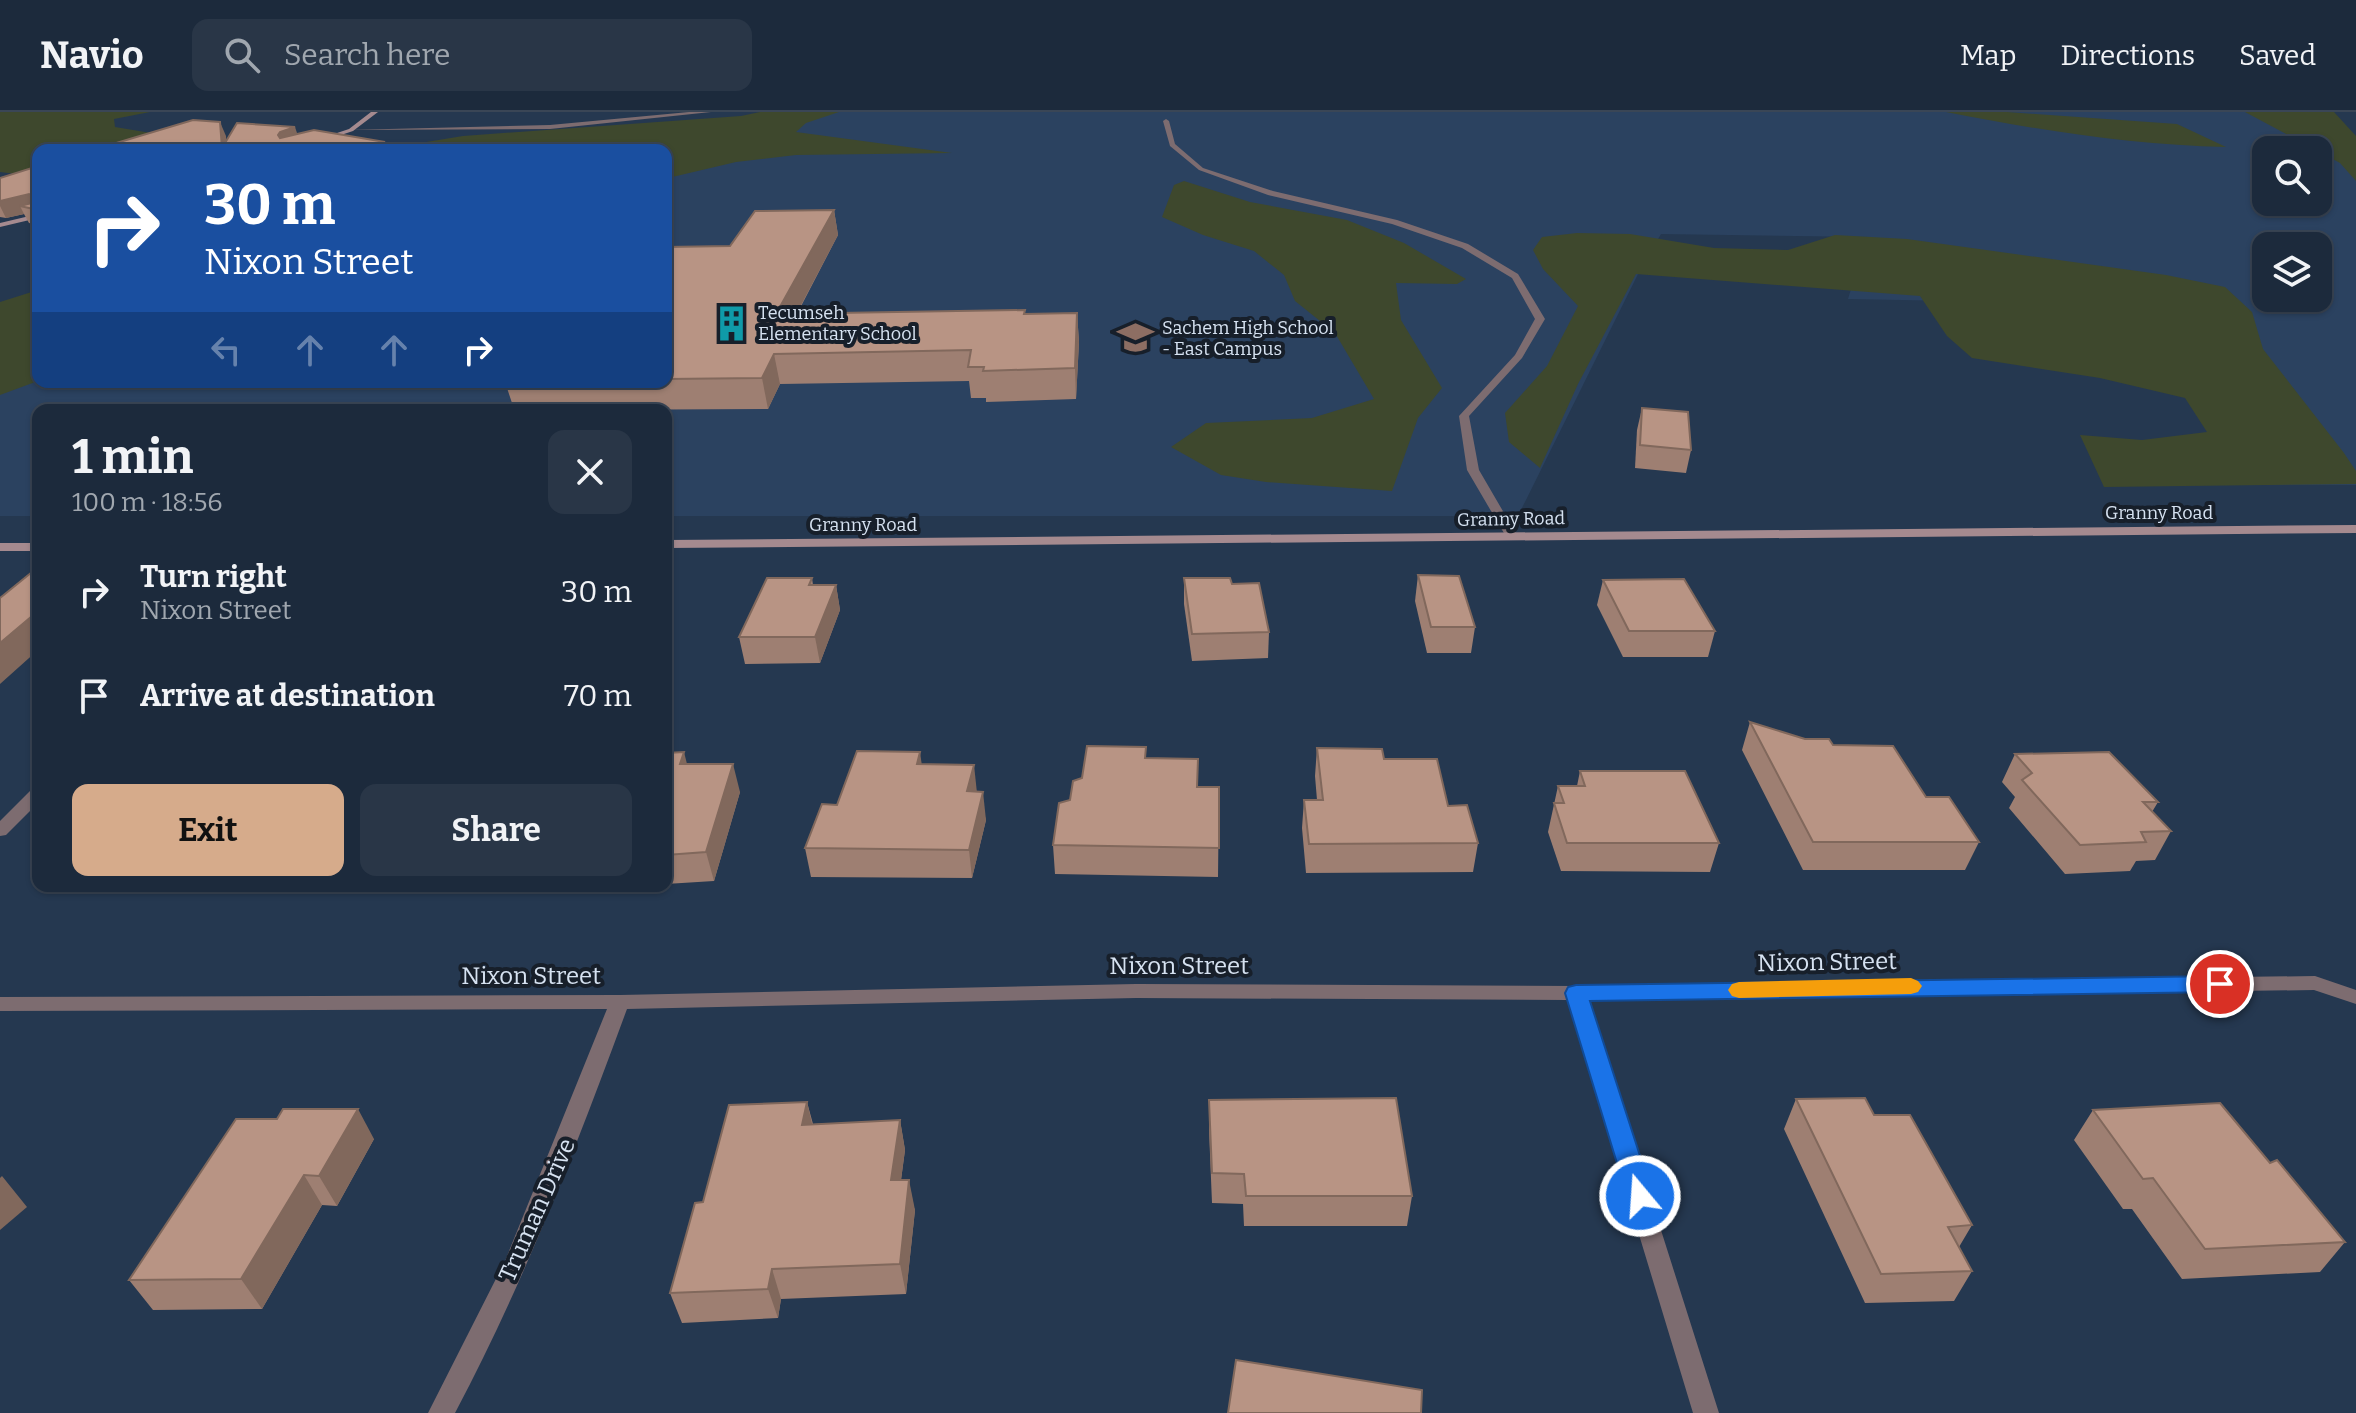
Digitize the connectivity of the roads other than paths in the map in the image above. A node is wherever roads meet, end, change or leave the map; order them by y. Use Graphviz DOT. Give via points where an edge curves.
graph roads {
  1 [pos="375,112"];
  2 [pos="708,112"];
  3 [pos="1166,121"];
  4 [pos="351,130"];
  5 [pos="308,144"];
  6 [pos="32,217"];
  7 [pos="0,225"];
  8 [pos="2356,529"];
  9 [pos="1512,537"];
  10 [pos="672,544"];
  11 [pos="0,547"];
  12 [pos="32,547"];
  13 [pos="32,799"];
  14 [pos="0,831"];
  15 [pos="1576,993"];
  16 [pos="2356,997"];
  17 [pos="620,1002"];
  18 [pos="0,1004"];
  19 [pos="441,1413"];
  20 [pos="1706,1413"];
  1 -- 4 [label="street"];
  2 -- 4 [label="street" via="550,127"];
  3 -- 9 [label="street" via="1172,145 1201,169 1465,246 1515,276 1540,319 1519,356 1464,416 1473,470"];
  4 -- 5 [label="street"];
  6 -- 7 [label="street"];
  8 -- 9 [label="street, Granny Road"];
  9 -- 10 [label="street, Granny Road"];
  11 -- 12 [label="street"];
  13 -- 14 [label="street"];
  15 -- 16 [label="street, Nixon Street" via="2315,983"];
  15 -- 17 [label="street, Nixon Street" via="1136,991"];
  15 -- 20 [label="street"];
  17 -- 18 [label="street, Nixon Street"];
  17 -- 19 [label="street, Truman Drive" via="551,1186"];
}
